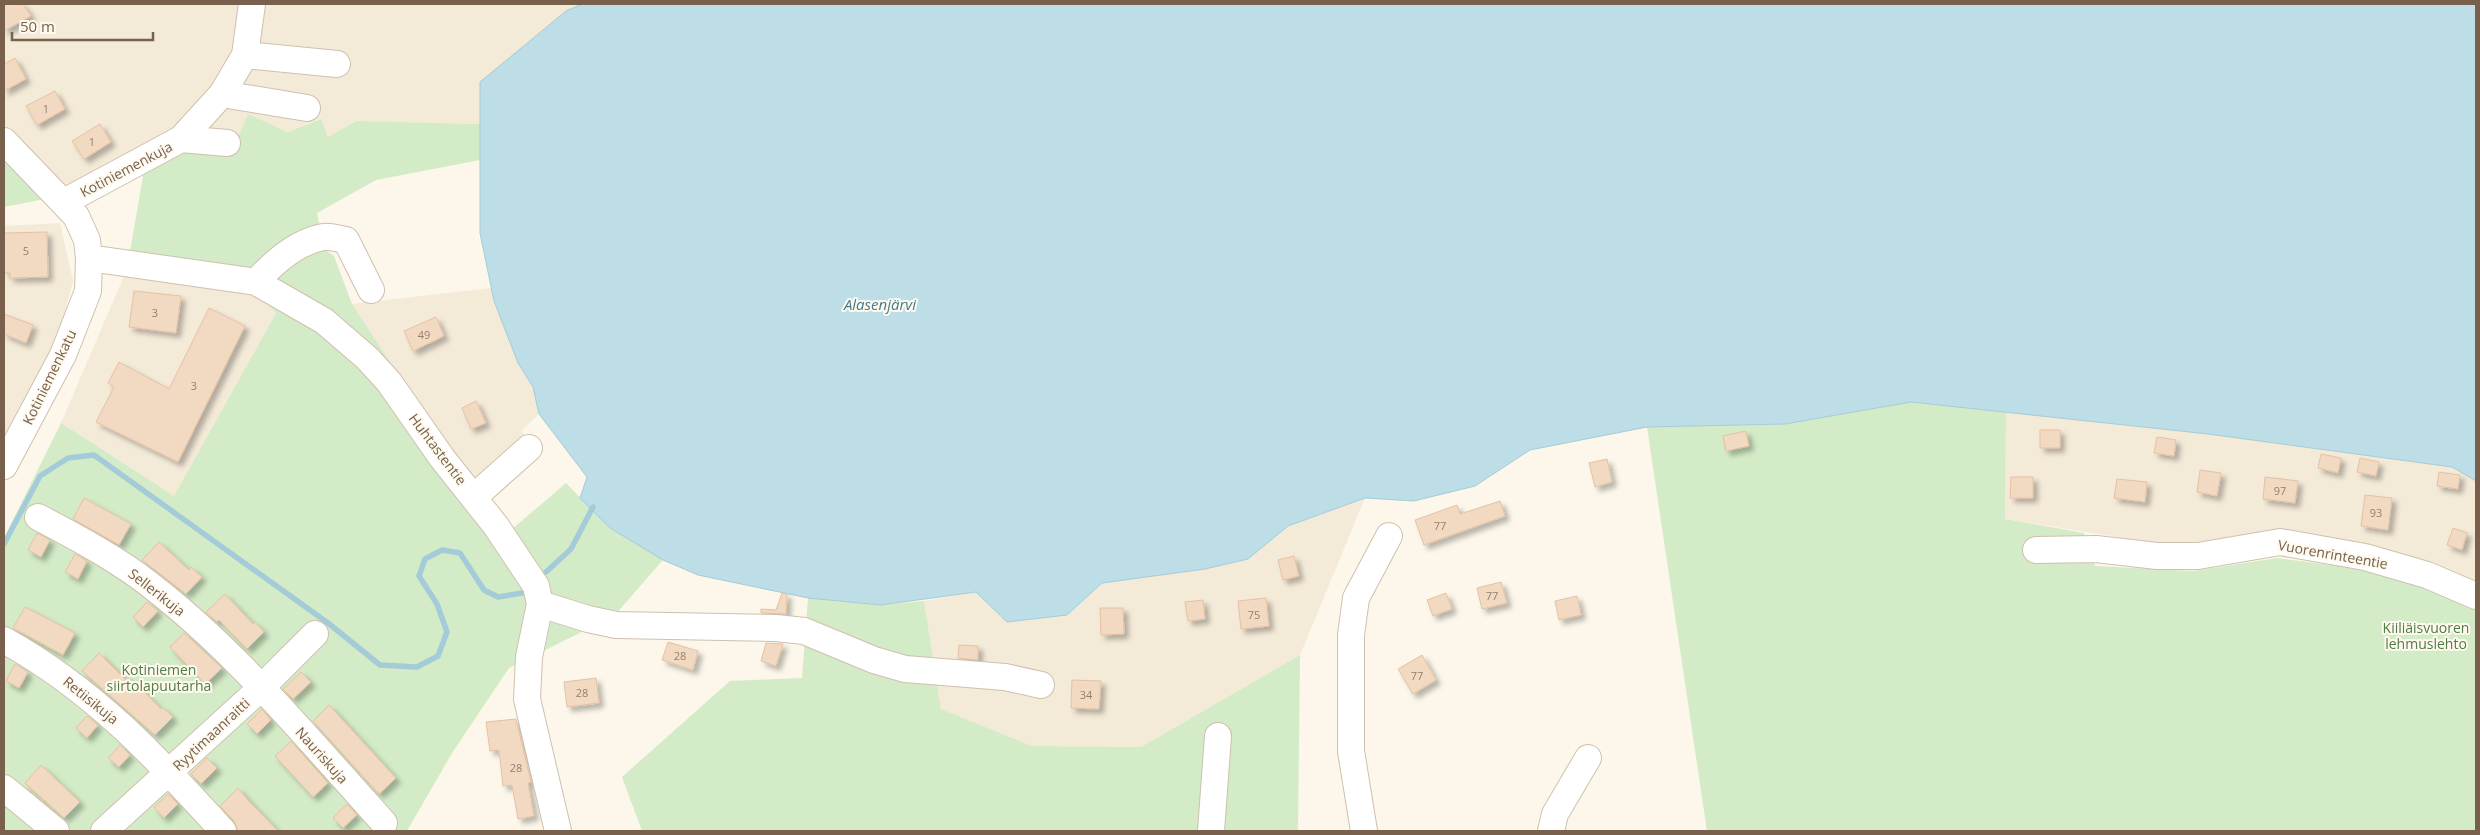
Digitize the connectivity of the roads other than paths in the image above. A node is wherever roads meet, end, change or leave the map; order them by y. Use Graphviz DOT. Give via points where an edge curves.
graph roads {
  1 [pos="252,4"];
  2 [pos="245,55"];
  3 [pos="337,64"];
  4 [pos="222,94"];
  5 [pos="307,108"];
  6 [pos="181,139"];
  7 [pos="4,141"];
  8 [pos="228,143"];
  9 [pos="64,202"];
  10 [pos="89,258"];
  11 [pos="256,282"];
  12 [pos="371,290"];
  13 [pos="529,448"];
  14 [pos="4,466"];
  15 [pos="474,497"];
  16 [pos="38,517"];
  17 [pos="1389,536"];
  18 [pos="2036,550"];
  19 [pos="2476,596"];
  20 [pos="540,604"];
  21 [pos="315,634"];
  22 [pos="4,640"];
  23 [pos="1041,685"];
  24 [pos="261,688"];
  25 [pos="1218,736"];
  26 [pos="1588,758"];
  27 [pos="169,772"];
  28 [pos="4,788"];
  29 [pos="384,823"];
  30 [pos="56,831"];
  31 [pos="104,831"];
  32 [pos="223,831"];
  33 [pos="558,831"];
  34 [pos="1211,831"];
  35 [pos="1364,831"];
  36 [pos="1551,831"];
  1 -- 2 [label="street, Kotiniemenkuja"];
  2 -- 3 [label="street"];
  2 -- 4 [label="street, Kotiniemenkuja"];
  4 -- 5 [label="street"];
  4 -- 6 [label="street, Kotiniemenkuja"];
  6 -- 8 [label="street"];
  6 -- 9 [label="street, Kotiniemenkuja"];
  7 -- 9 [label="street, Kotiniemenkatu"];
  9 -- 10 [label="street, Kotiniemenkatu" via="82,227"];
  10 -- 11 [label="street, Huhtastentie"];
  10 -- 14 [label="street, Kotiniemenkatu" via="88,291 63,355"];
  11 -- 12 [label="street" via="271,266 305,242 325,237 346,240"];
  11 -- 15 [label="street, Huhtastentie" via="324,321 367,358 389,382 442,458"];
  13 -- 15 [label="street"];
  15 -- 20 [label="street, Huhtastentie" via="536,586"];
  16 -- 24 [label="street, Sellerikuja" via="78,537 156,590 198,624"];
  17 -- 35 [label="street" via="1356,598 1351,635 1351,752"];
  18 -- 19 [label="street, Vuorenrinteentie" via="2096,549 2156,556 2198,556 2280,542 2366,557 2427,575"];
  20 -- 23 [label="street" via="616,625 804,631 905,669 1005,677"];
  20 -- 33 [label="street" via="528,657 526,684"];
  21 -- 24 [label="street, Ryytimaanraitti"];
  22 -- 27 [label="street, Retiisikuja" via="93,700"];
  24 -- 27 [label="street, Ryytimaanraitti"];
  24 -- 29 [label="street, Nauriskuja"];
  25 -- 34 [label="street"];
  26 -- 36 [label="street" via="1555,814"];
  27 -- 31 [label="street, Ryytimaanraitti"];
  27 -- 32 [label="street, Retiisikuja"];
  28 -- 30 [label="street"];
}
